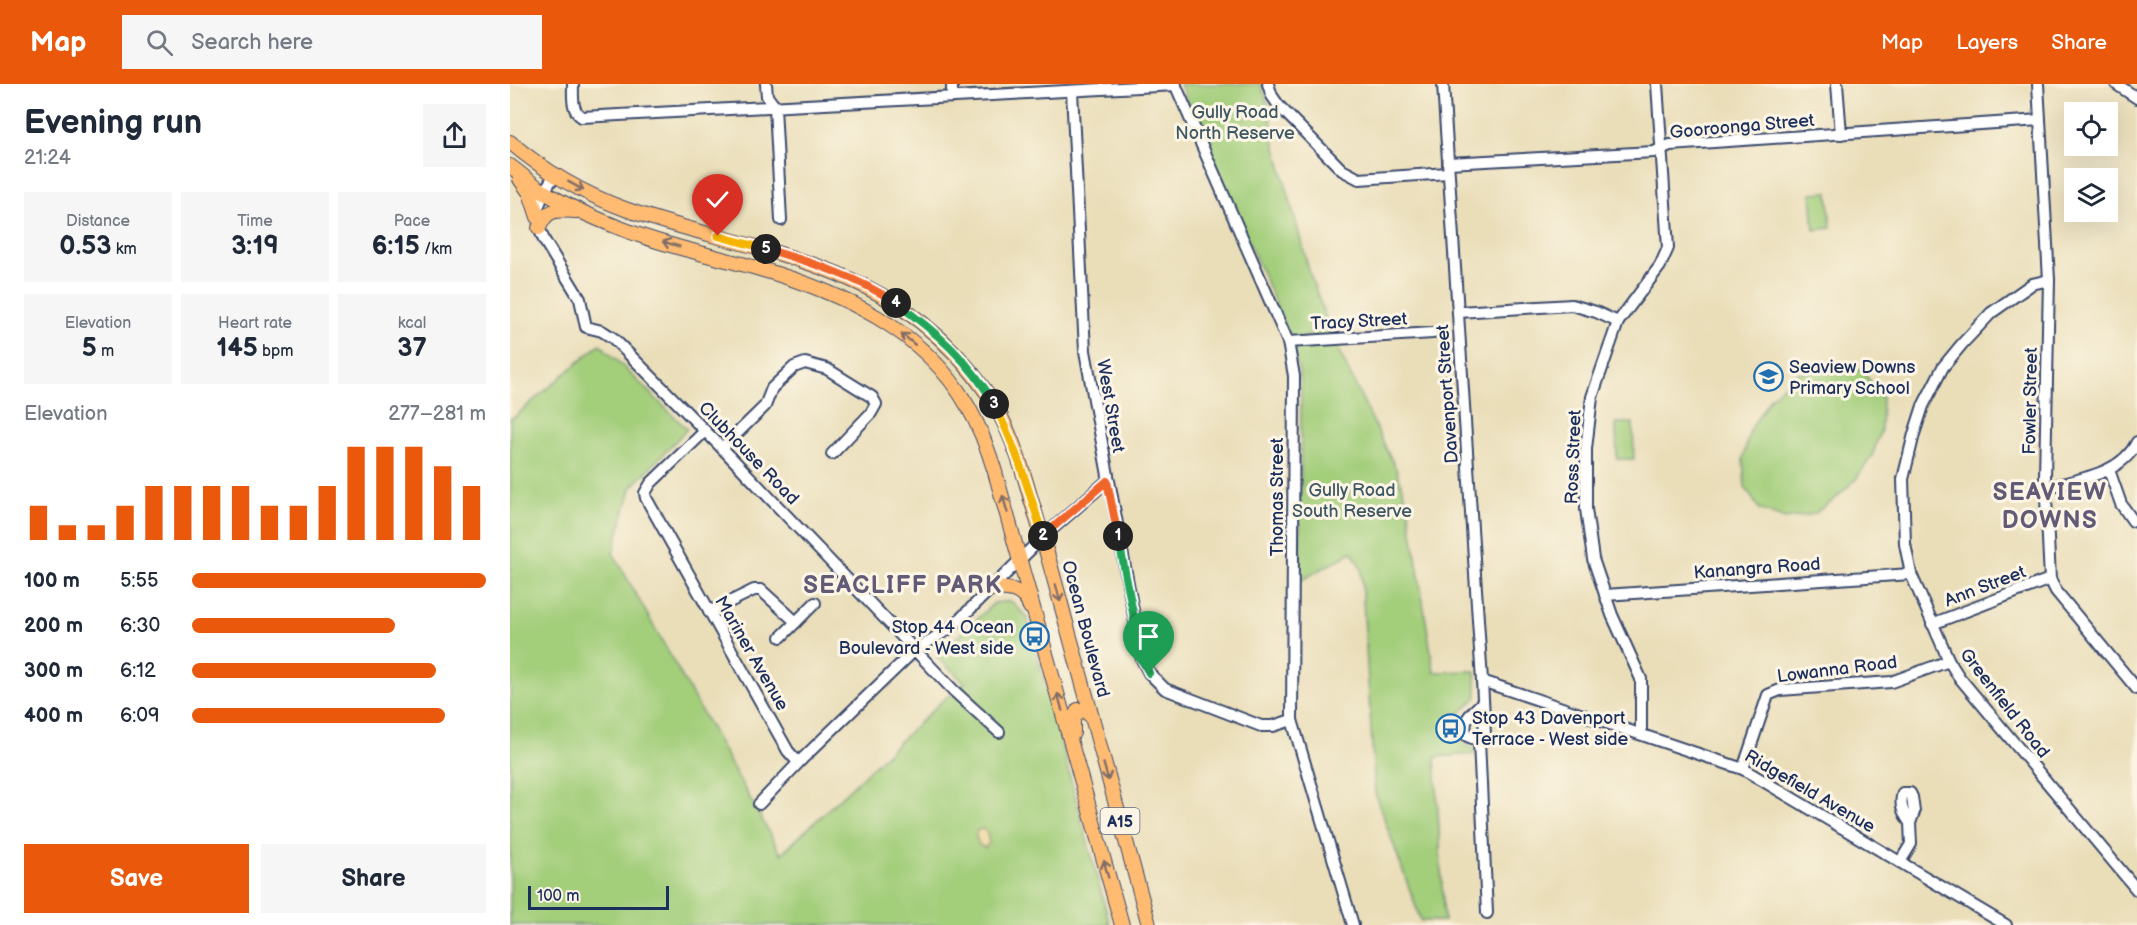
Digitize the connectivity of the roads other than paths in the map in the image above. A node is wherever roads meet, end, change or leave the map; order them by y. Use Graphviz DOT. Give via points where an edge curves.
graph roads {
  1 [pos="573,84"];
  2 [pos="766,84"];
  3 [pos="952,84"];
  4 [pos="1176,84"];
  5 [pos="1268,84"];
  6 [pos="1443,84"];
  7 [pos="1657,84"];
  8 [pos="1837,84"];
  9 [pos="2038,84"];
  10 [pos="2116,84"];
  11 [pos="1072,91"];
  12 [pos="952,97"];
  13 [pos="2137,98"];
  14 [pos="775,107"];
  15 [pos="2040,120"];
  16 [pos="1840,134"];
  17 [pos="510,142"];
  18 [pos="1661,149"];
  19 [pos="511,166"];
  20 [pos="1448,168"];
  21 [pos="555,174"];
  22 [pos="544,192"];
  23 [pos="584,211"];
  24 [pos="780,220"];
  25 [pos="539,223"];
  26 [pos="2049,280"];
  27 [pos="1458,312"];
  28 [pos="1618,322"];
  29 [pos="1433,333"];
  30 [pos="1287,342"];
  31 [pos="705,431"];
  32 [pos="2137,442"];
  33 [pos="722,448"];
  34 [pos="832,454"];
  35 [pos="2109,470"];
  36 [pos="1107,481"];
  37 [pos="2046,488"];
  38 [pos="2137,522"];
  39 [pos="1043,537"];
  40 [pos="1021,560"];
  41 [pos="1911,574"];
  42 [pos="2050,579"];
  43 [pos="991,590"];
  44 [pos="1605,595"];
  45 [pos="815,603"];
  46 [pos="709,612"];
  47 [pos="796,622"];
  48 [pos="1932,624"];
  49 [pos="1041,633"];
  50 [pos="780,637"];
  51 [pos="915,650"];
  52 [pos="1949,661"];
  53 [pos="1482,681"];
  54 [pos="2135,683"];
  55 [pos="1484,702"];
  56 [pos="1091,716"];
  57 [pos="1292,720"];
  58 [pos="999,732"];
  59 [pos="1641,734"];
  60 [pos="1479,741"];
  61 [pos="1076,759"];
  62 [pos="801,760"];
  63 [pos="1743,769"];
  64 [pos="759,804"];
  65 [pos="1910,823"];
  66 [pos="1900,862"];
  67 [pos="2137,890"];
  68 [pos="1488,913"];
  69 [pos="1122,925"];
  70 [pos="1149,925"];
  71 [pos="1353,925"];
  72 [pos="2006,925"];
  1 -- 14 [label="street" via="576,113 582,117"];
  2 -- 14 [label="street" via="767,96"];
  3 -- 12 [label="street"];
  4 -- 11 [label="street"];
  4 -- 30 [label="street, Thomas Street"];
  5 -- 20 [label="street, Gooroonga Street" via="1279,106 1353,177"];
  6 -- 20 [label="street, Davenport Street"];
  7 -- 18 [label="street, Ross Street"];
  8 -- 16 [label="street"];
  9 -- 15 [label="street, Fowler Street"];
  10 -- 13 [label="street"];
  11 -- 12 [label="street"];
  11 -- 36 [label="street, West Street" via="1084,351"];
  12 -- 14 [label="street"];
  14 -- 24 [label="street"];
  15 -- 16 [label="street, Gooroonga Street"];
  15 -- 26 [label="street, Fowler Street"];
  16 -- 18 [label="street, Gooroonga Street" via="1670,145"];
  17 -- 21 [label="main road, Ocean Boulevard / A15"];
  18 -- 20 [label="street, Gooroonga Street"];
  18 -- 28 [label="street, Ross Street" via="1668,248 1660,266"];
  19 -- 22 [label="main road, A15"];
  19 -- 25 [label="main road" via="530,193"];
  20 -- 27 [label="street, Davenport Street"];
  21 -- 22 [label="street"];
  21 -- 39 [label="main road, Ocean Boulevard / A15, one-way" via="624,208 816,265 888,297 916,317 942,339 989,395 1020,462"];
  22 -- 23 [label="main road, A15"];
  22 -- 25 [label="street" via="538,208"];
  23 -- 25 [label="main road" via="550,212"];
  40 -- 23 [label="main road, A15, one-way" via="984,439 967,405 926,354 900,333 875,314 818,289 662,242"];
  25 -- 31 [label="street, Clubhouse Road" via="544,240 580,299 586,327 614,338"];
  26 -- 37 [label="street, Fowler Street"];
  26 -- 41 [label="street, Greenfield Road" via="2032,284 1992,313 1943,367 1923,406 1903,479 1905,544"];
  27 -- 28 [label="street" via="1572,306"];
  27 -- 53 [label="street, Davenport Street"];
  28 -- 44 [label="street, Ross Street" via="1592,397 1586,449 1586,509 1593,559"];
  29 -- 30 [label="street, Tracy Street"];
  30 -- 57 [label="street, Thomas Street" via="1294,376"];
  31 -- 33 [label="street, Clubhouse Road"];
  31 -- 46 [label="street, Mariner Avenue" via="645,493"];
  32 -- 35 [label="street"];
  33 -- 34 [label="street" via="765,406 772,388 794,367 806,363 827,369 872,397 876,404"];
  33 -- 51 [label="street, Clubhouse Road"];
  35 -- 37 [label="street"];
  35 -- 38 [label="street" via="2121,504"];
  36 -- 39 [label="street"];
  36 -- 57 [label="street, West Street" via="1142,659 1149,673 1166,688 1261,726"];
  37 -- 42 [label="street, Fowler Street"];
  39 -- 40 [label="street"];
  39 -- 56 [label="main road, Ocean Boulevard / A15, one-way"];
  40 -- 43 [label="street"];
  40 -- 49 [label="main road, A15"];
  41 -- 44 [label="street, Kanangra Road"];
  41 -- 48 [label="street, Greenfield Road"];
  42 -- 48 [label="street, Ann Street"];
  42 -- 54 [label="street"];
  43 -- 49 [label="main road" via="1008,588 1022,594"];
  43 -- 51 [label="street" via="952,627"];
  44 -- 59 [label="street, Ross Street" via="1641,679"];
  45 -- 47 [label="street"];
  46 -- 47 [label="street" via="761,590"];
  46 -- 62 [label="street, Mariner Avenue" via="788,751"];
  47 -- 50 [label="street"];
  48 -- 52 [label="street, Greenfield Road"];
  61 -- 49 [label="main road, A15, one-way"];
  51 -- 58 [label="street, Clubhouse Road"];
  51 -- 62 [label="street"];
  52 -- 63 [label="street, Lowanna Road" via="1892,682 1780,690 1767,695"];
  52 -- 67 [label="street, Greenfield Road"];
  53 -- 55 [label="street, Davenport Street"];
  53 -- 59 [label="street, Ridgefield Avenue"];
  55 -- 60 [label="street, Davenport Street" via="1485,735"];
  55 -- 60 [label="street, Davenport Street" via="1466,719 1464,727 1467,736"];
  56 -- 61 [label="main road" via="1084,710 1075,714"];
  56 -- 70 [label="main road, Ocean Boulevard / A15, one-way"];
  57 -- 71 [label="street, Thomas Street"];
  59 -- 63 [label="street, Ridgefield Avenue"];
  60 -- 68 [label="street, Davenport Street"];
  69 -- 61 [label="main road, A15, one-way"];
  62 -- 64 [label="street"];
  63 -- 66 [label="street, Ridgefield Avenue"];
  65 -- 66 [label="street" via="1911,844"];
  66 -- 72 [label="street, Ridgefield Avenue"];
}
